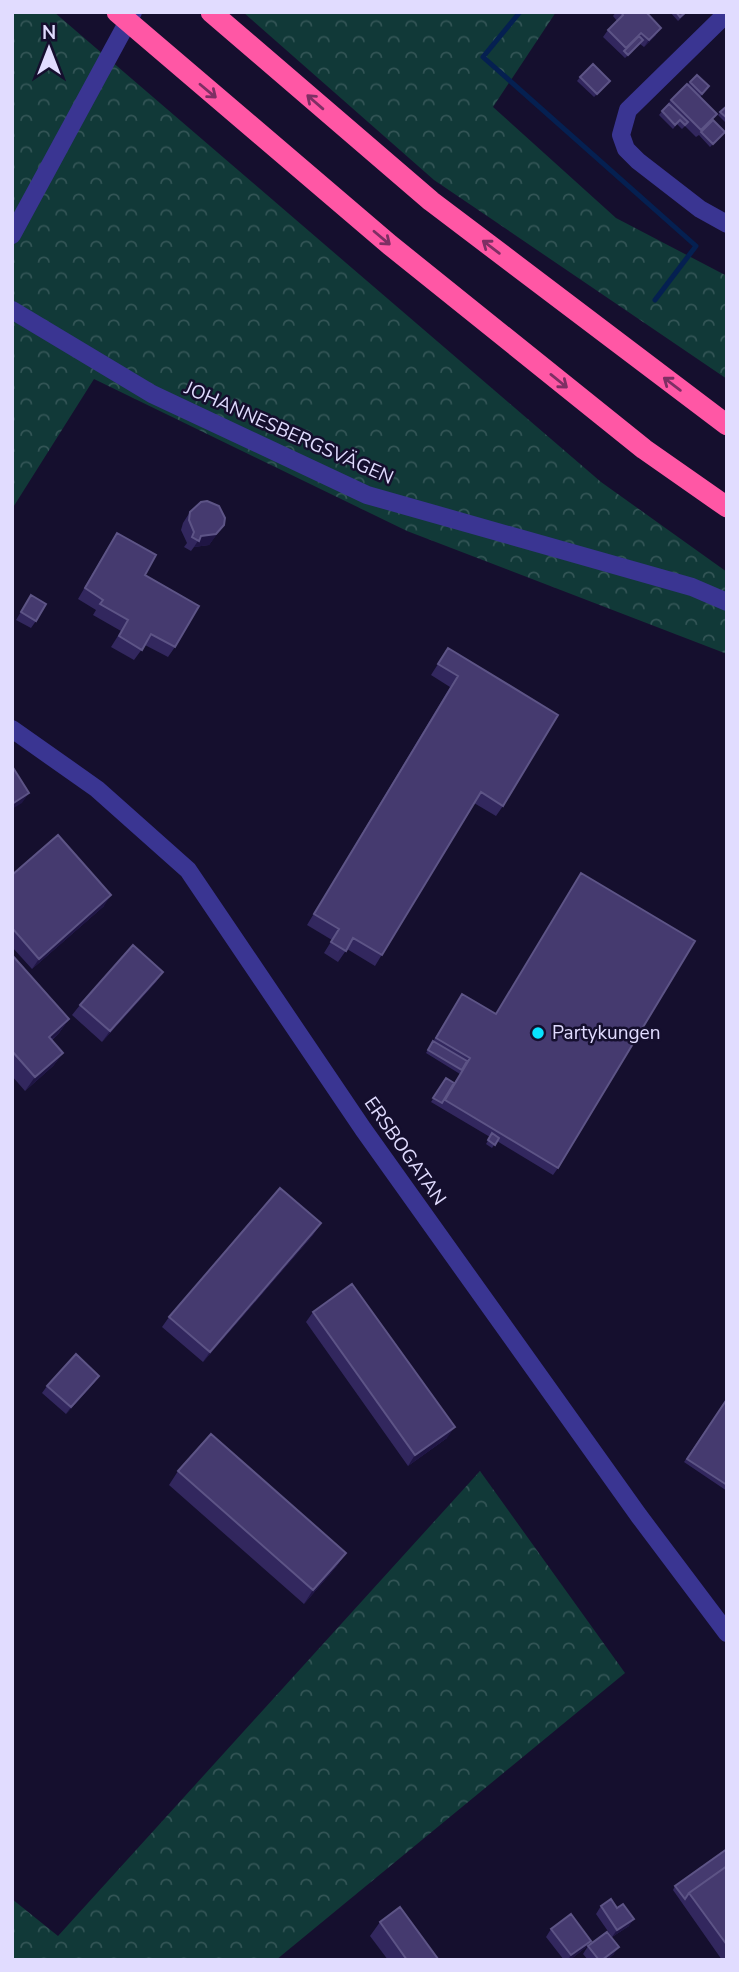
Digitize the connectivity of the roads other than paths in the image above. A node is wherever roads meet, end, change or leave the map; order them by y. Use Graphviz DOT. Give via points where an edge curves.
graph roads {
  1 [pos="117,12"];
  2 [pos="133,12"];
  3 [pos="211,12"];
  4 [pos="727,13"];
  5 [pos="727,225"];
  6 [pos="12,235"];
  7 [pos="12,310"];
  8 [pos="727,425"];
  9 [pos="727,507"];
  10 [pos="727,602"];
  11 [pos="12,729"];
  12 [pos="727,1633"];
  1 -- 9 [label="highway, one-way" via="390,245 644,449"];
  2 -- 6 [label="street"];
  8 -- 3 [label="highway, one-way" via="431,201"];
  4 -- 5 [label="street" via="628,110 621,135 638,161"];
  7 -- 10 [label="street, JOHANNESBERGSVÄGEN" via="152,394 367,495 692,587"];
  11 -- 12 [label="street, ERSBOGATAN" via="97,789 188,870 363,1129"];
}
